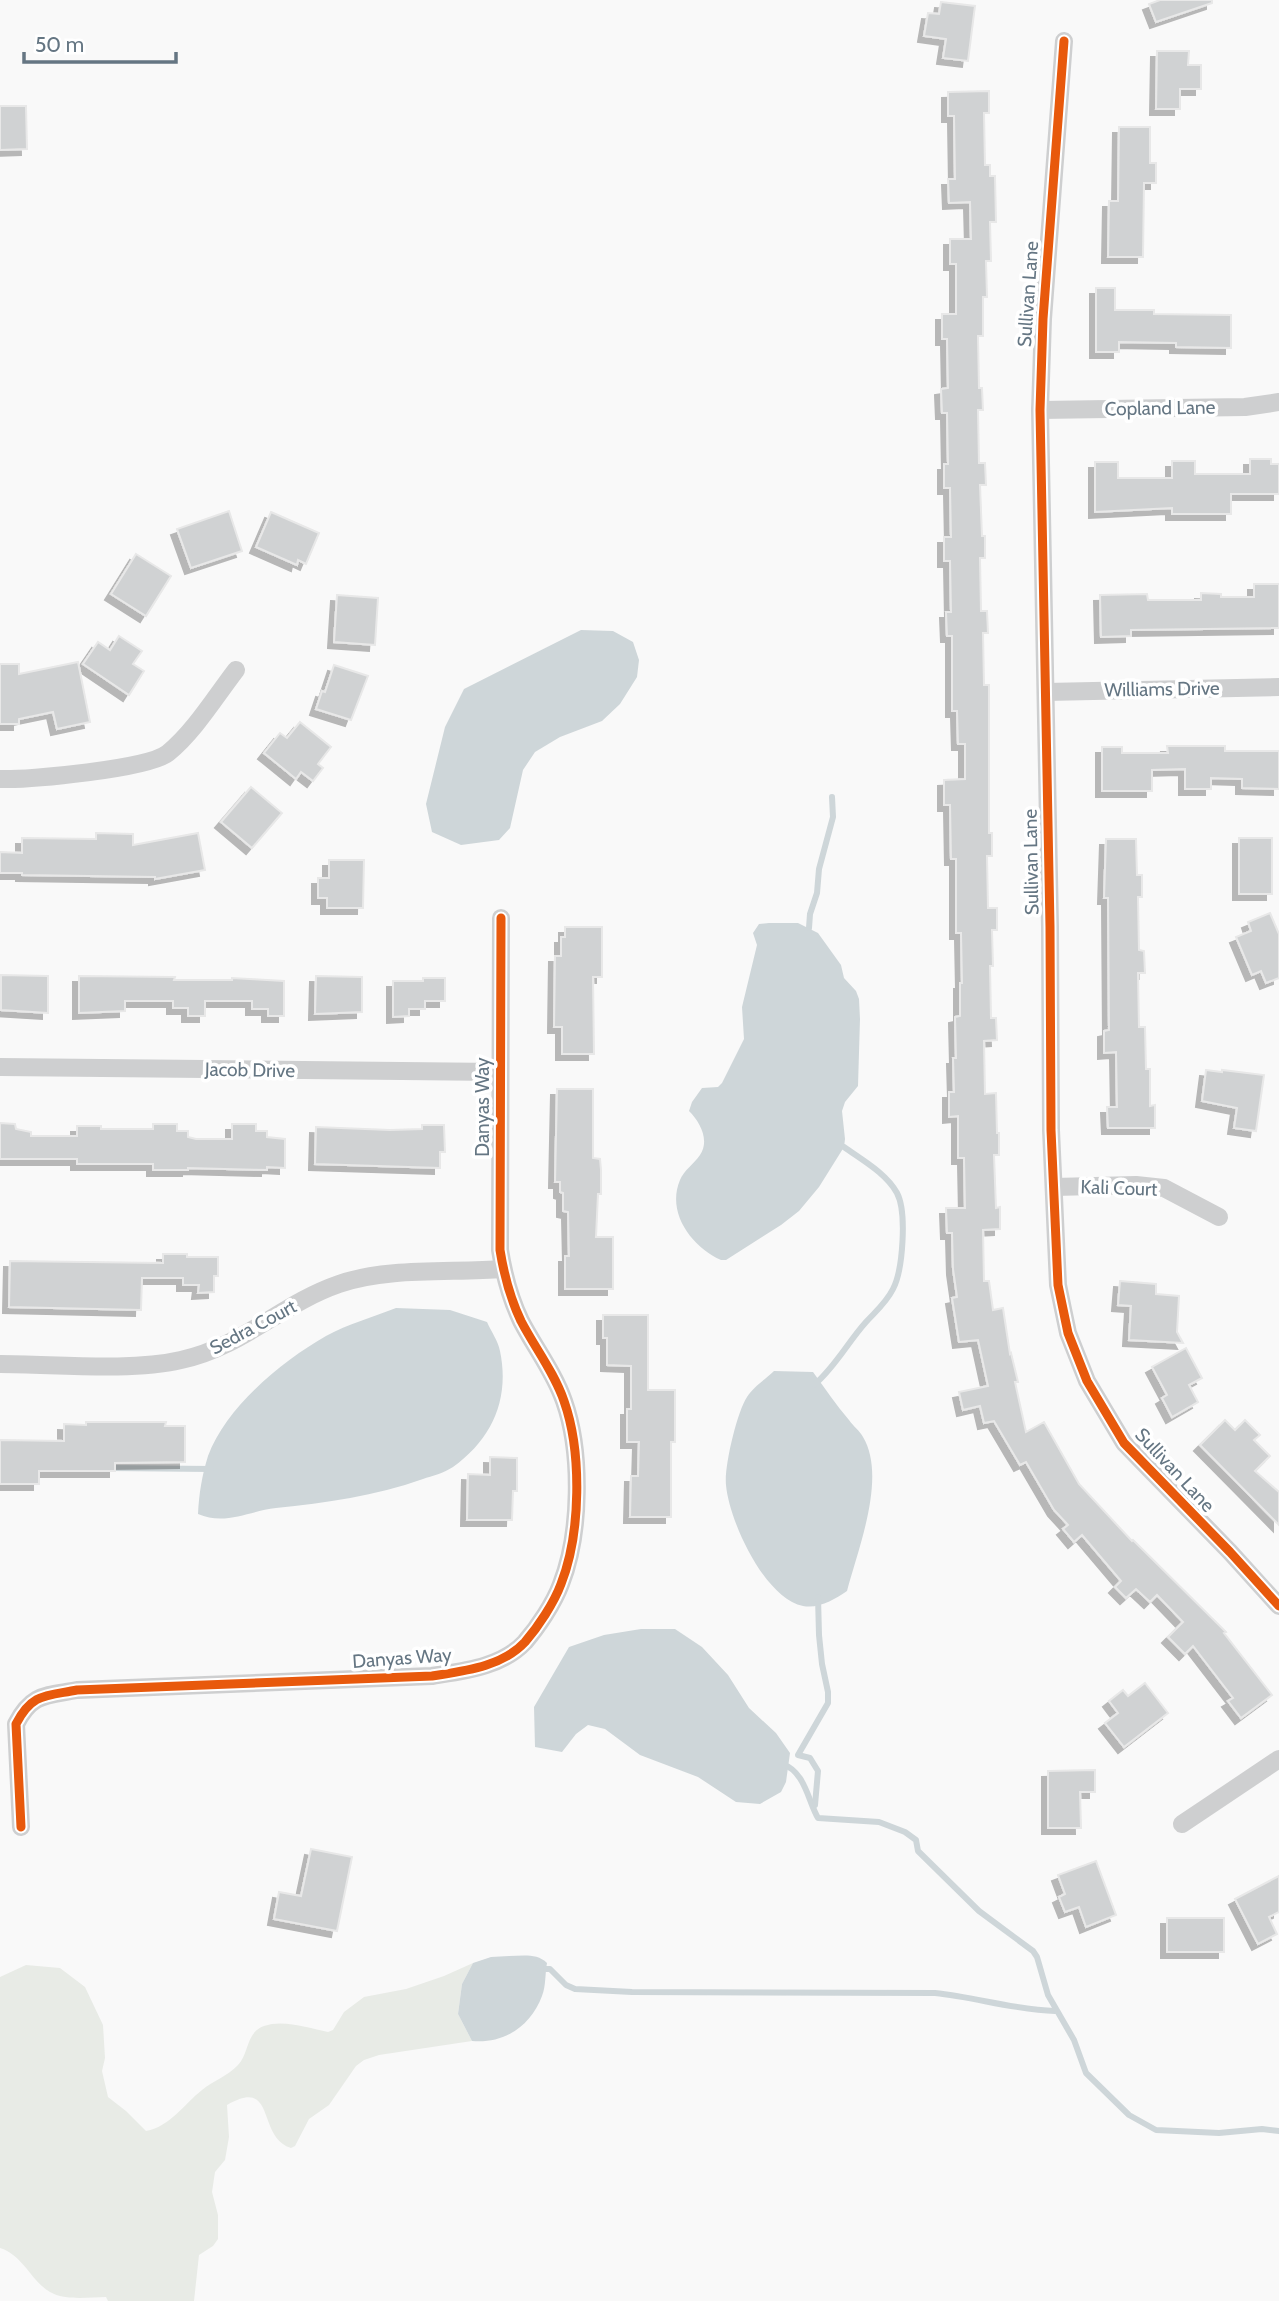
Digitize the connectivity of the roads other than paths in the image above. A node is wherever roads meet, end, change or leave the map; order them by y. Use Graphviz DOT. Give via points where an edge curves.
graph roads {
  1 [pos="1064,41"];
  2 [pos="1279,402"];
  3 [pos="1040,410"];
  4 [pos="236,670"];
  5 [pos="1279,687"];
  6 [pos="1046,692"];
  7 [pos="0,779"];
  8 [pos="501,918"];
  9 [pos="0,1067"];
  10 [pos="500,1072"];
  11 [pos="1054,1187"];
  12 [pos="1219,1217"];
  13 [pos="503,1269"];
  14 [pos="0,1364"];
  15 [pos="1279,1606"];
  16 [pos="1279,1759"];
  17 [pos="1182,1824"];
  18 [pos="20,1827"];
  1 -- 3 [label="street, Sullivan Lane"];
  2 -- 3 [label="street, Copland Lane" via="1245,407"];
  3 -- 6 [label="street, Sullivan Lane"];
  4 -- 7 [label="street" via="167,754 124,768"];
  5 -- 6 [label="street, Williams Drive"];
  6 -- 11 [label="street, Sullivan Lane"];
  8 -- 10 [label="street, Danyas Way"];
  9 -- 10 [label="street, Jacob Drive"];
  10 -- 13 [label="street, Danyas Way" via="499,1237"];
  11 -- 12 [label="street, Kali Court" via="1164,1188"];
  11 -- 15 [label="street, Sullivan Lane" via="1058,1285 1068,1333 1092,1390 1124,1443"];
  13 -- 14 [label="street, Sedra Court" via="365,1276 340,1283 244,1337 179,1360 122,1365"];
  13 -- 18 [label="street, Danyas Way" via="522,1321 565,1402 575,1465 575,1522 561,1586 524,1643 500,1660 475,1669 432,1676 77,1690 34,1699 16,1724"];
  16 -- 17 [label="street"];
}
